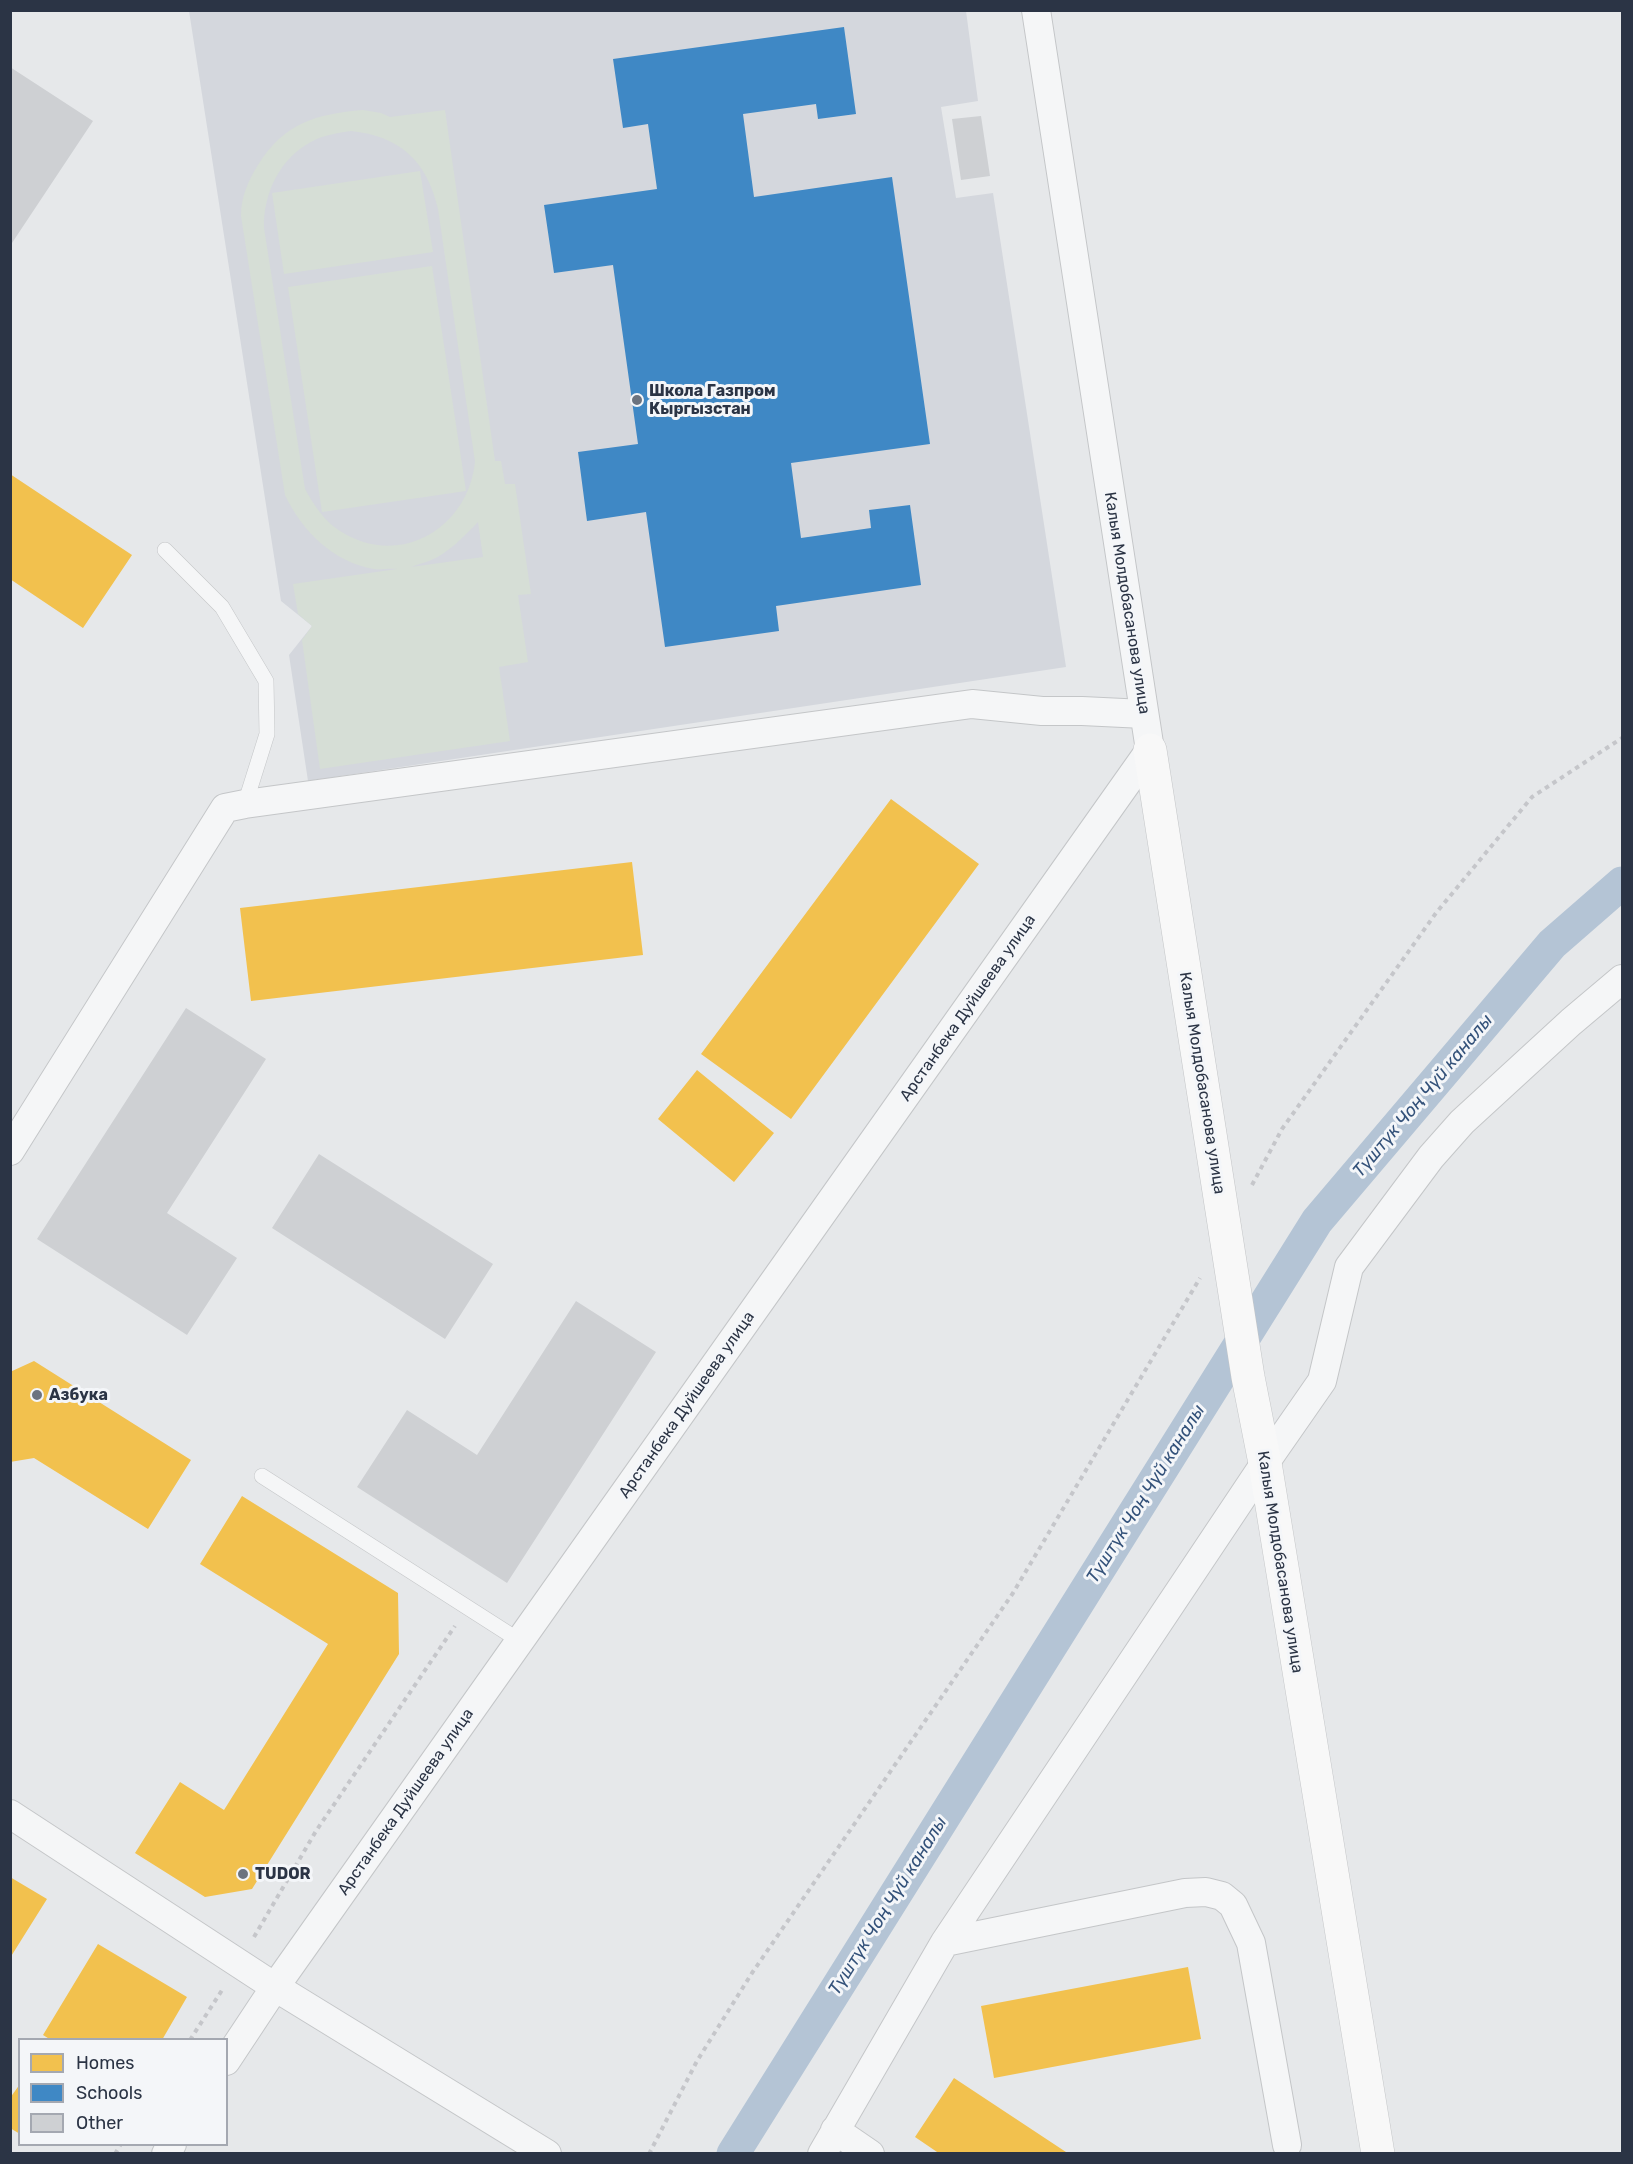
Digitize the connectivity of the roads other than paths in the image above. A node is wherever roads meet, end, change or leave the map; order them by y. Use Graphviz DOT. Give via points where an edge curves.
graph roads {
  1 [pos="1036,10"];
  2 [pos="165,550"];
  3 [pos="1144,714"];
  4 [pos="1150,750"];
  5 [pos="246,804"];
  6 [pos="1623,979"];
  7 [pos="10,1151"];
  8 [pos="1265,1463"];
  9 [pos="262,1476"];
  10 [pos="520,1641"];
  11 [pos="10,1814"];
  12 [pos="945,1942"];
  13 [pos="275,1987"];
  14 [pos="228,2058"];
  15 [pos="829,2142"];
  16 [pos="1287,2145"];
  17 [pos="547,2154"];
  18 [pos="870,2154"];
  19 [pos="1378,2154"];
  1 -- 3 [label="street, Калыя Молдобасанова улица"];
  2 -- 5 [label="lane" via="222,607 266,681 267,734"];
  3 -- 4 [label="street, Калыя Молдобасанова улица"];
  3 -- 5 [label="street" via="972,705"];
  4 -- 8 [label="street, Калыя Молдобасанова улица" via="1248,1377"];
  4 -- 10 [label="street, Арстанбека Дуйшеева улица"];
  5 -- 7 [label="street" via="225,808"];
  6 -- 8 [label="street" via="1462,1122 1349,1267 1322,1382"];
  8 -- 12 [label="street"];
  8 -- 19 [label="street, Калыя Молдобасанова улица"];
  9 -- 10 [label="lane"];
  10 -- 13 [label="street, Арстанбека Дуйшеева улица"];
  11 -- 13 [label="street"];
  12 -- 15 [label="street"];
  12 -- 16 [label="street" via="1185,1893 1222,1896 1233,1905 1251,1943"];
  13 -- 14 [label="street, Арстанбека Дуйшеева улица"];
  13 -- 17 [label="street"];
  15 -- 18 [label="street"];
}
